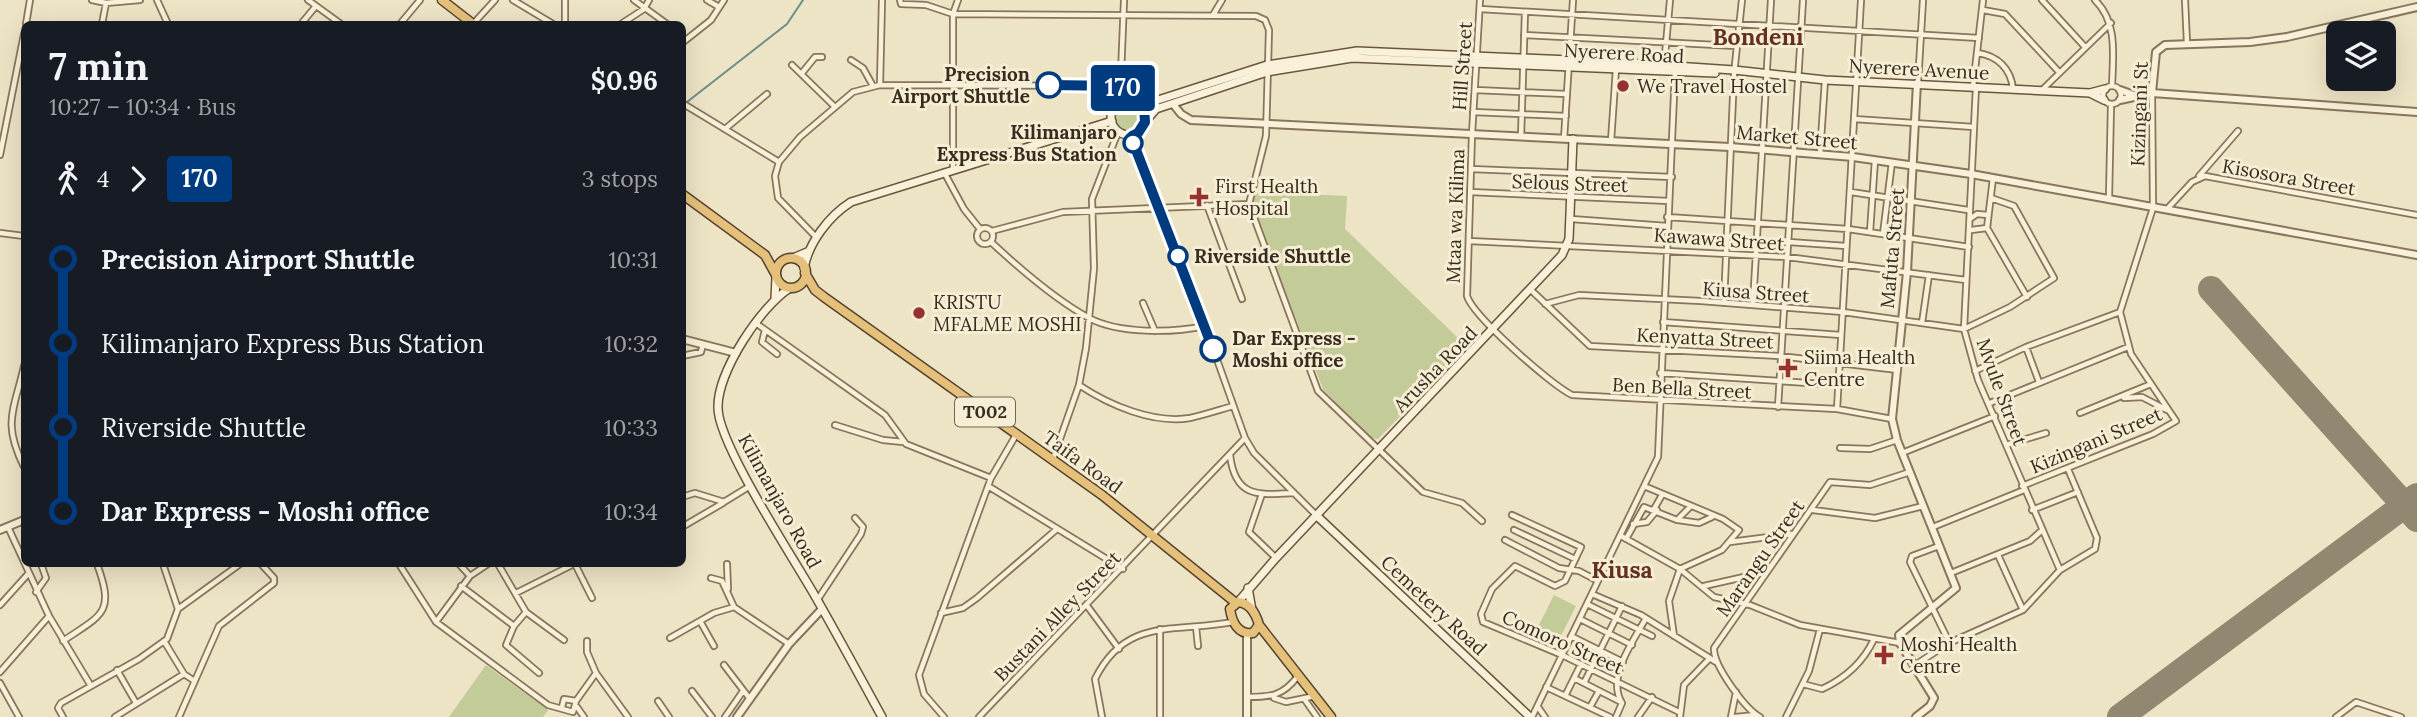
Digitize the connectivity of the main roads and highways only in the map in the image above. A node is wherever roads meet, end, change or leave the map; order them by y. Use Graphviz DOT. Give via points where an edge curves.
graph roads {
  1 [pos="442,0"];
  2 [pos="469,21"];
  3 [pos="1267,69"];
  4 [pos="1747,73"];
  5 [pos="2108,87"];
  6 [pos="2090,93"];
  7 [pos="1137,99"];
  8 [pos="2108,103"];
  9 [pos="1112,121"];
  10 [pos="1145,122"];
  11 [pos="1573,139"];
  12 [pos="686,197"];
  13 [pos="807,252"];
  14 [pos="765,255"];
  15 [pos="789,259"];
  16 [pos="805,270"];
  17 [pos="776,276"];
  18 [pos="793,288"];
  19 [pos="815,290"];
  20 [pos="775,298"];
  21 [pos="1317,516"];
  22 [pos="1248,588"];
  23 [pos="1235,605"];
  24 [pos="1252,610"];
  25 [pos="1259,625"];
  26 [pos="1250,633"];
  27 [pos="1269,639"];
  28 [pos="882,717"];
  29 [pos="1331,717"];
  30 [pos="1531,717"];
  1 -- 2 [label="highway"];
  3 -- 4 [label="main road, Nyerere Road" via="1357,51"];
  3 -- 7 [label="main road, Nyerere Road" via="1155,101"];
  3 -- 10 [label="main road, Nyerere Road" via="1152,112"];
  4 -- 6 [label="main road, Nyerere Avenue"];
  5 -- 6 [label="main road"];
  6 -- 8 [label="main road"];
  7 -- 9 [label="main road" via="1125,98 1115,108"];
  7 -- 10 [label="main road" via="1144,107"];
  9 -- 10 [label="main road" via="1118,132 1132,136"];
  9 -- 13 [label="main road" via="851,202 837,212"];
  11 -- 21 [label="main road, Arusha Road" via="1567,247"];
  12 -- 14 [label="highway"];
  13 -- 15 [label="main road"];
  13 -- 16 [label="main road"];
  14 -- 15 [label="highway"];
  14 -- 17 [label="highway"];
  15 -- 16 [label="highway"];
  15 -- 17 [label="highway" via="778,265"];
  16 -- 18 [label="highway" via="804,281"];
  16 -- 19 [label="highway, Taifa Road"];
  17 -- 18 [label="highway" via="782,286"];
  17 -- 20 [label="main road"];
  18 -- 19 [label="highway, Taifa Road"];
  18 -- 20 [label="main road, Kilimanjaro Road"];
  19 -- 23 [label="highway, Taifa Road / T002" via="1154,534"];
  20 -- 28 [label="main road, Kilimanjaro Road" via="736,353 718,408 726,437 751,485"];
  21 -- 22 [label="main road, Arusha Road"];
  21 -- 30 [label="main road, Cemetery Road"];
  22 -- 23 [label="main road, Arusha Road"];
  22 -- 24 [label="main road"];
  23 -- 24 [label="highway"];
  23 -- 26 [label="highway, Taifa Road" via="1233,622"];
  24 -- 25 [label="highway"];
  25 -- 26 [label="highway"];
  25 -- 27 [label="highway"];
  26 -- 27 [label="highway"];
  27 -- 29 [label="highway"];
}
